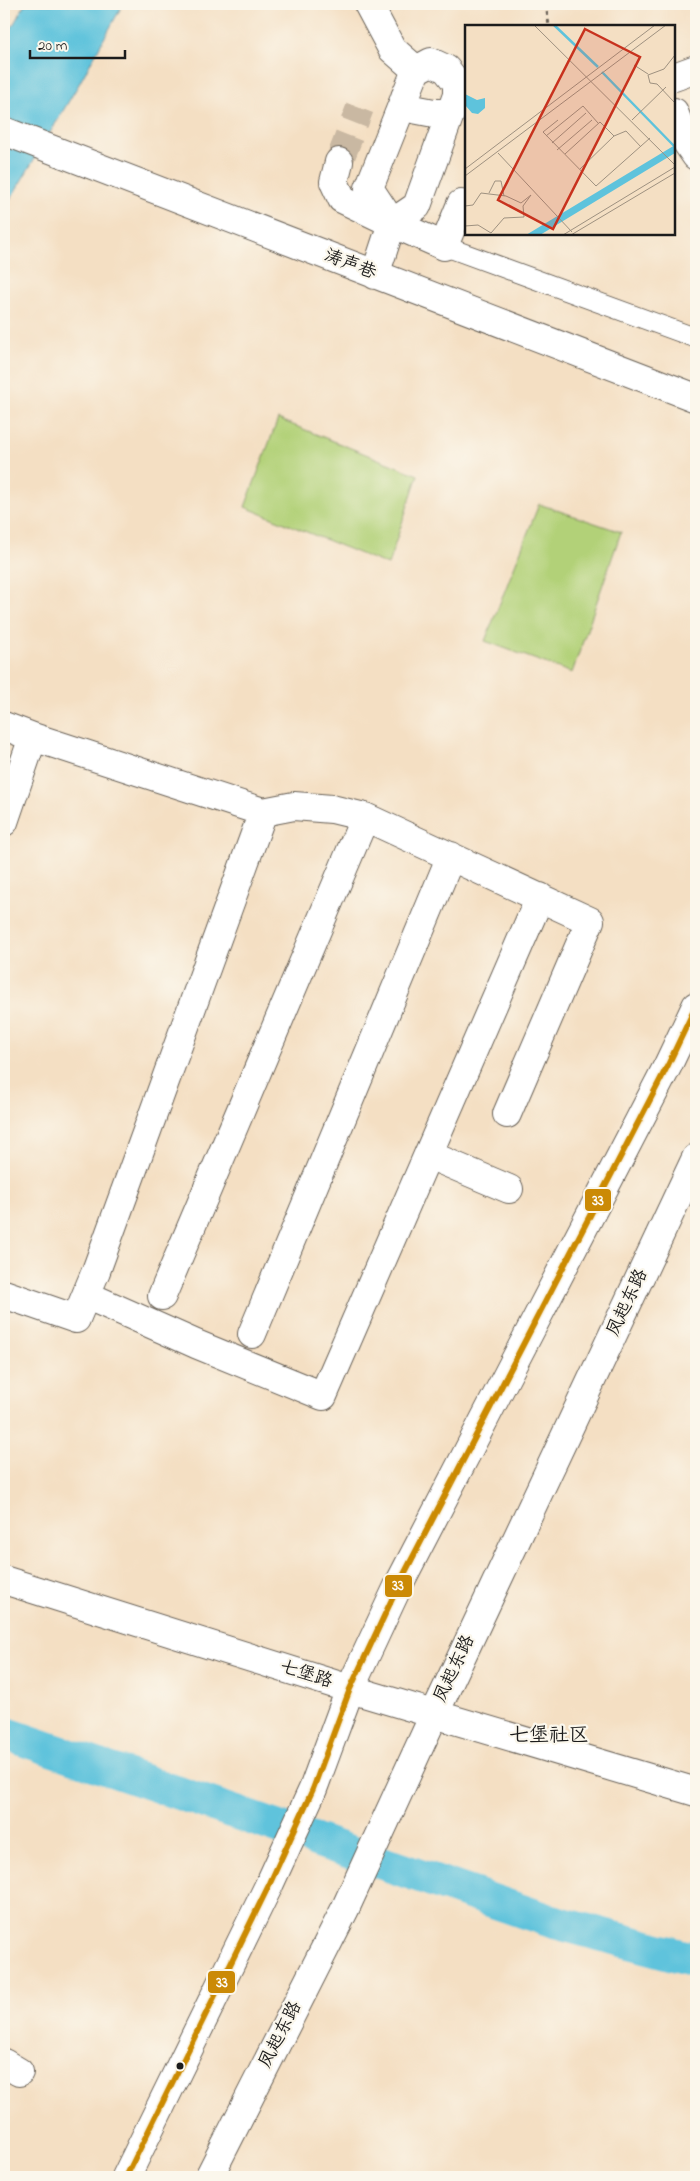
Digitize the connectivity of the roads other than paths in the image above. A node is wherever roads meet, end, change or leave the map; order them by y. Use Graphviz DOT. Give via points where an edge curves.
graph roads {
  1 [pos="368,4"];
  2 [pos="696,68"];
  3 [pos="416,70"];
  4 [pos="675,77"];
  5 [pos="405,97"];
  6 [pos="458,102"];
  7 [pos="675,115"];
  8 [pos="4,131"];
  9 [pos="696,156"];
  10 [pos="339,162"];
  11 [pos="461,204"];
  12 [pos="392,222"];
  13 [pos="444,246"];
  14 [pos="376,274"];
  15 [pos="696,338"];
  16 [pos="696,398"];
  17 [pos="4,726"];
  18 [pos="34,737"];
  19 [pos="262,812"];
  20 [pos="365,817"];
  21 [pos="4,822"];
  22 [pos="451,856"];
  23 [pos="540,897"];
  24 [pos="696,1006"];
  25 [pos="507,1114"];
  26 [pos="428,1155"];
  27 [pos="696,1158"];
  28 [pos="509,1189"];
  29 [pos="4,1294"];
  30 [pos="86,1295"];
  31 [pos="162,1296"];
  32 [pos="252,1334"];
  33 [pos="4,1580"];
  34 [pos="350,1690"];
  35 [pos="434,1715"];
  36 [pos="696,1792"];
  37 [pos="126,2177"];
  38 [pos="209,2177"];
  1 -- 3 [label="street" via="392,49"];
  2 -- 4 [label="street"];
  3 -- 5 [label="street"];
  3 -- 6 [label="street" via="431,62 446,69 457,83"];
  5 -- 6 [label="street" via="413,109 434,113"];
  5 -- 12 [label="street" via="369,188"];
  6 -- 12 [label="street" via="417,206"];
  7 -- 9 [label="street" via="685,140"];
  8 -- 14 [label="street, 涛声巷"];
  10 -- 12 [label="street" via="334,182 342,199"];
  11 -- 13 [label="street"];
  12 -- 13 [label="street"];
  12 -- 14 [label="street"];
  13 -- 15 [label="lane"];
  14 -- 16 [label="street, 涛声巷"];
  17 -- 18 [label="street"];
  18 -- 19 [label="street"];
  18 -- 21 [label="street"];
  19 -- 20 [label="street" via="294,806 332,809"];
  19 -- 30 [label="street"];
  20 -- 22 [label="street"];
  20 -- 31 [label="street"];
  22 -- 23 [label="street"];
  22 -- 32 [label="street"];
  23 -- 25 [label="street" via="590,922"];
  23 -- 26 [label="street"];
  24 -- 34 [label="street" via="400,1582"];
  26 -- 28 [label="street"];
  26 -- 30 [label="street" via="324,1396"];
  27 -- 35 [label="street, 凤起东路"];
  29 -- 30 [label="street" via="76,1318"];
  33 -- 34 [label="street, 七堡路"];
  34 -- 35 [label="street, 七堡路"];
  34 -- 37 [label="street" via="313,1790"];
  35 -- 36 [label="street, 七堡路"];
  35 -- 38 [label="street, 凤起东路" via="345,1909"];
}
